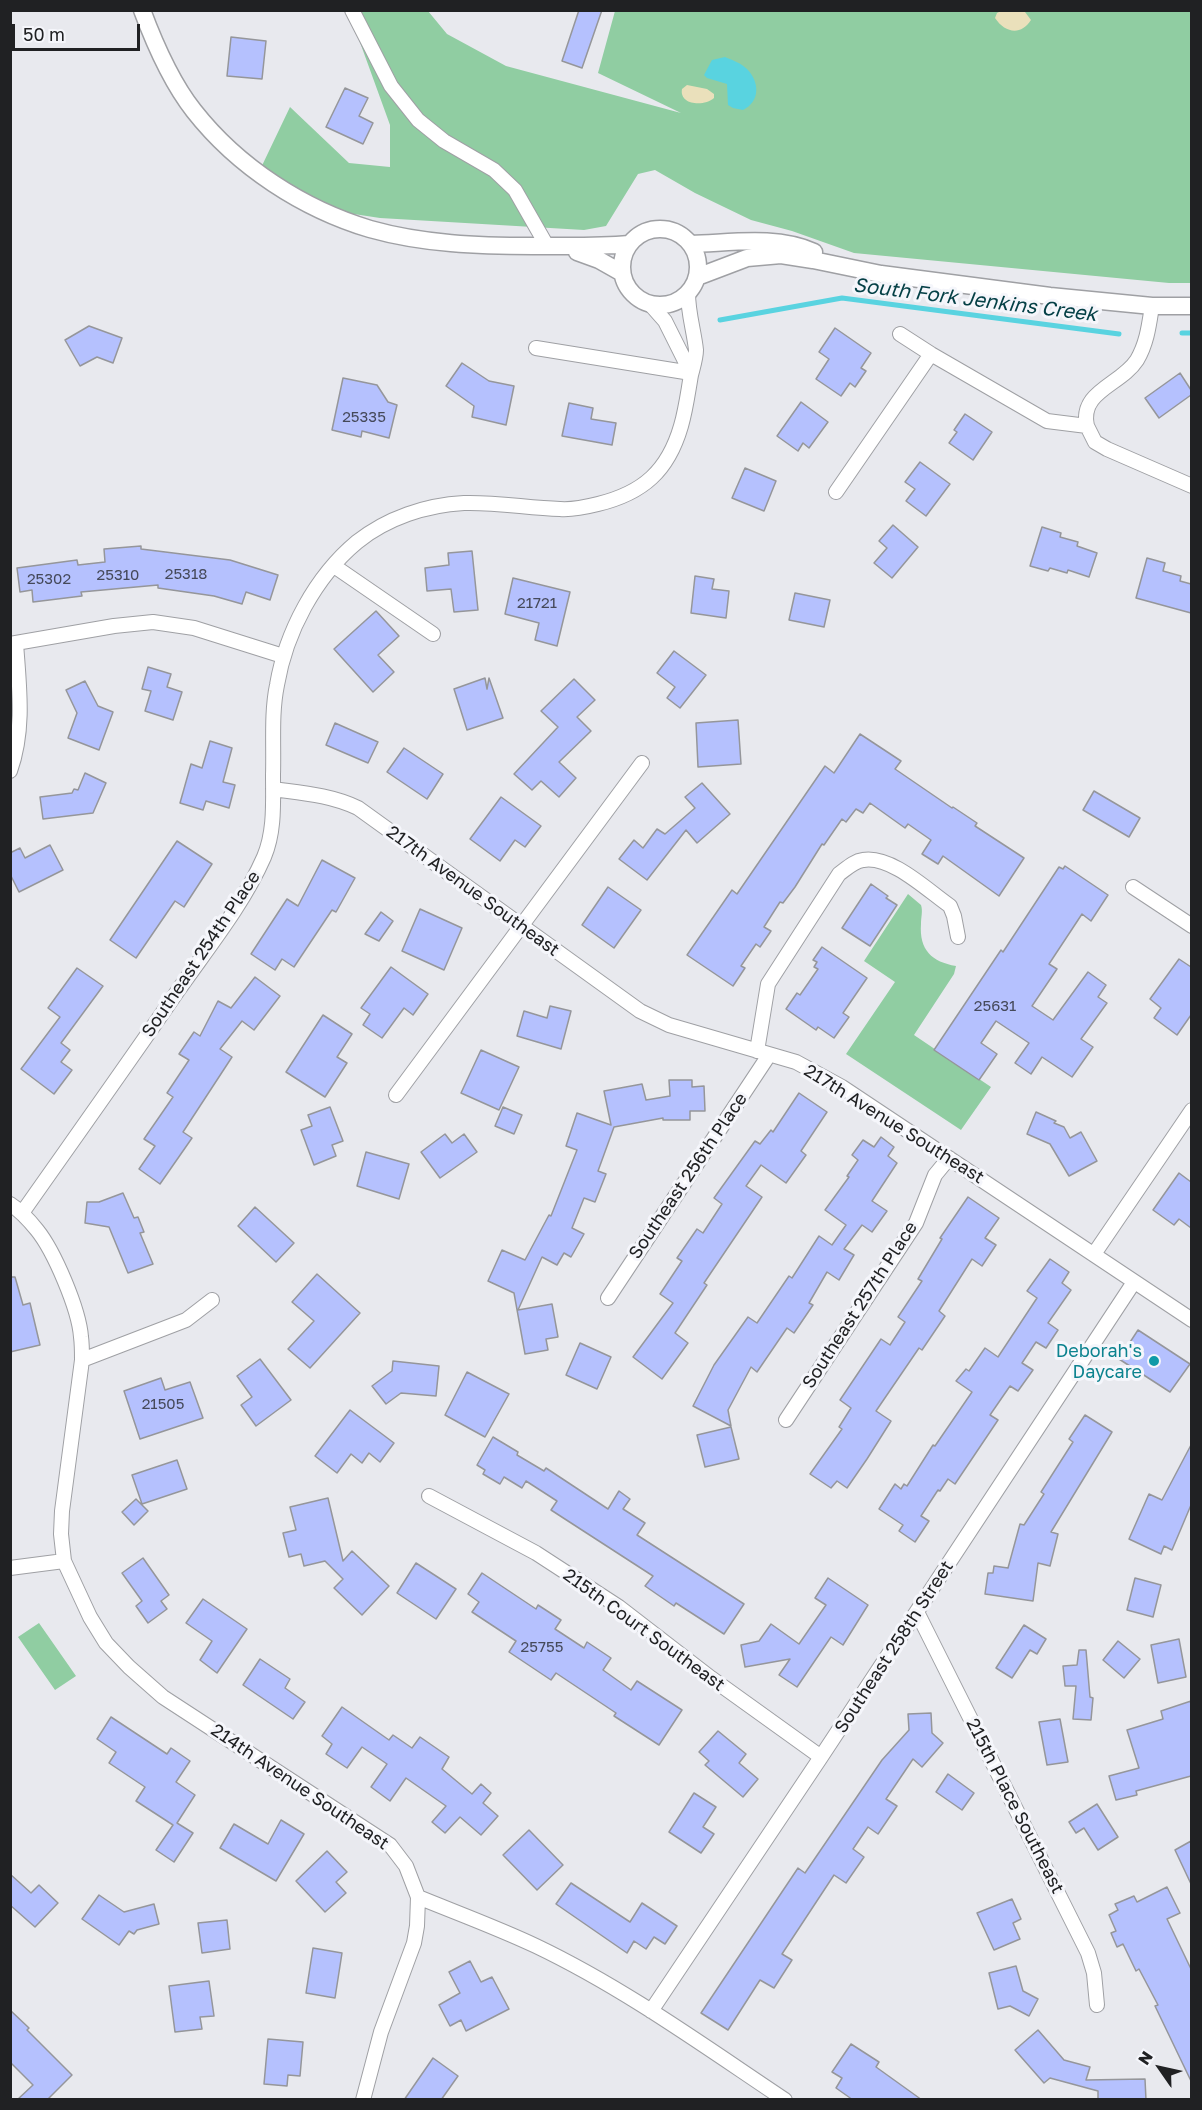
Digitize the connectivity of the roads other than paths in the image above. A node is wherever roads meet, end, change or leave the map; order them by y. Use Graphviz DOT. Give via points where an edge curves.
graph roads {
  1 [pos="142,10"];
  2 [pos="352,10"];
  3 [pos="629,244"];
  4 [pos="691,244"];
  5 [pos="554,246"];
  6 [pos="846,266"];
  7 [pos="622,273"];
  8 [pos="697,277"];
  9 [pos="687,293"];
  10 [pos="650,304"];
  11 [pos="1152,306"];
  12 [pos="1191,306"];
  13 [pos="900,334"];
  14 [pos="536,348"];
  15 [pos="931,354"];
  16 [pos="692,373"];
  17 [pos="1087,426"];
  18 [pos="1191,486"];
  19 [pos="836,492"];
  20 [pos="334,566"];
  21 [pos="433,634"];
  22 [pos="13,644"];
  23 [pos="283,656"];
  24 [pos="642,763"];
  25 [pos="10,771"];
  26 [pos="273,789"];
  27 [pos="1133,887"];
  28 [pos="521,926"];
  29 [pos="1191,926"];
  30 [pos="958,937"];
  31 [pos="763,1053"];
  32 [pos="396,1095"];
  33 [pos="1191,1110"];
  34 [pos="950,1158"];
  35 [pos="10,1204"];
  36 [pos="22,1213"];
  37 [pos="1094,1254"];
  38 [pos="1134,1282"];
  39 [pos="608,1298"];
  40 [pos="212,1300"];
  41 [pos="1191,1320"];
  42 [pos="82,1360"];
  43 [pos="786,1420"];
  44 [pos="429,1496"];
  45 [pos="64,1561"];
  46 [pos="10,1568"];
  47 [pos="917,1612"];
  48 [pos="821,1757"];
  49 [pos="418,1897"];
  50 [pos="1097,2005"];
  51 [pos="651,2011"];
  52 [pos="363,2100"];
  53 [pos="785,2100"];
  1 -- 5 [label="street" via="174,80 194,111 238,157 291,195 336,217 401,236 437,242"];
  2 -- 5 [label="street" via="391,86 418,120 444,141 494,170 515,190"];
  3 -- 4 [label="street" via="639,234 660,228 674,231"];
  3 -- 5 [label="street"];
  3 -- 7 [label="street"];
  4 -- 6 [label="street" via="777,242 803,247"];
  4 -- 8 [label="street" via="698,265"];
  5 -- 7 [label="street" via="599,260"];
  6 -- 8 [label="street" via="781,255 747,258"];
  6 -- 11 [label="street" via="892,276"];
  7 -- 10 [label="street" via="632,292"];
  8 -- 9 [label="street"];
  9 -- 10 [label="street" via="675,302"];
  9 -- 16 [label="street, Southeast 254th Place" via="696,352"];
  10 -- 16 [label="street" via="665,321"];
  11 -- 12 [label="street"];
  11 -- 17 [label="street" via="1145,344 1126,373 1098,393 1088,406 1084,414"];
  13 -- 15 [label="street"];
  14 -- 16 [label="street"];
  15 -- 17 [label="street" via="1047,421"];
  15 -- 19 [label="street"];
  16 -- 20 [label="street, Southeast 254th Place" via="678,438 669,456 639,490 619,499 564,510 467,503 420,509 358,542"];
  17 -- 18 [label="street" via="1095,442"];
  20 -- 21 [label="street"];
  20 -- 23 [label="street, Southeast 254th Place" via="301,613"];
  22 -- 23 [label="street" via="153,622 194,628"];
  22 -- 25 [label="street" via="20,708 17,752"];
  23 -- 26 [label="street, Southeast 254th Place" via="276,688"];
  24 -- 28 [label="street"];
  26 -- 28 [label="street, 217th Avenue Southeast" via="340,799 358,808"];
  26 -- 36 [label="street, Southeast 254th Place" via="272,825 265,855 247,890"];
  27 -- 29 [label="street"];
  28 -- 31 [label="street, 217th Avenue Southeast" via="640,1011 669,1025"];
  28 -- 32 [label="street"];
  30 -- 31 [label="street, Southeast 256th Place" via="950,906 889,863 861,860 839,874 774,971 764,996"];
  31 -- 34 [label="street, 217th Avenue Southeast" via="796,1062 842,1087"];
  31 -- 39 [label="street, Southeast 256th Place"];
  33 -- 37 [label="street"];
  34 -- 37 [label="street, 217th Avenue Southeast"];
  34 -- 43 [label="street, Southeast 257th Place" via="935,1175 916,1223"];
  35 -- 36 [label="street"];
  36 -- 42 [label="street" via="39,1231 74,1307"];
  37 -- 38 [label="street, 217th Avenue Southeast"];
  38 -- 41 [label="street, 217th Avenue Southeast"];
  38 -- 47 [label="street, Southeast 258th Street"];
  40 -- 42 [label="street" via="186,1320"];
  42 -- 45 [label="street" via="62,1511"];
  44 -- 48 [label="street, 215th Court Southeast" via="536,1553 619,1607"];
  45 -- 46 [label="street"];
  45 -- 49 [label="street, 214th Avenue Southeast" via="90,1617 106,1643 129,1667 163,1697 390,1845 406,1866"];
  47 -- 48 [label="street, Southeast 258th Street"];
  47 -- 50 [label="street, 215th Place Southeast" via="1088,1953"];
  48 -- 51 [label="street, Southeast 258th Street"];
  49 -- 51 [label="street" via="536,1945"];
  49 -- 52 [label="street" via="414,1943 381,2032"];
  51 -- 53 [label="street"];
}
